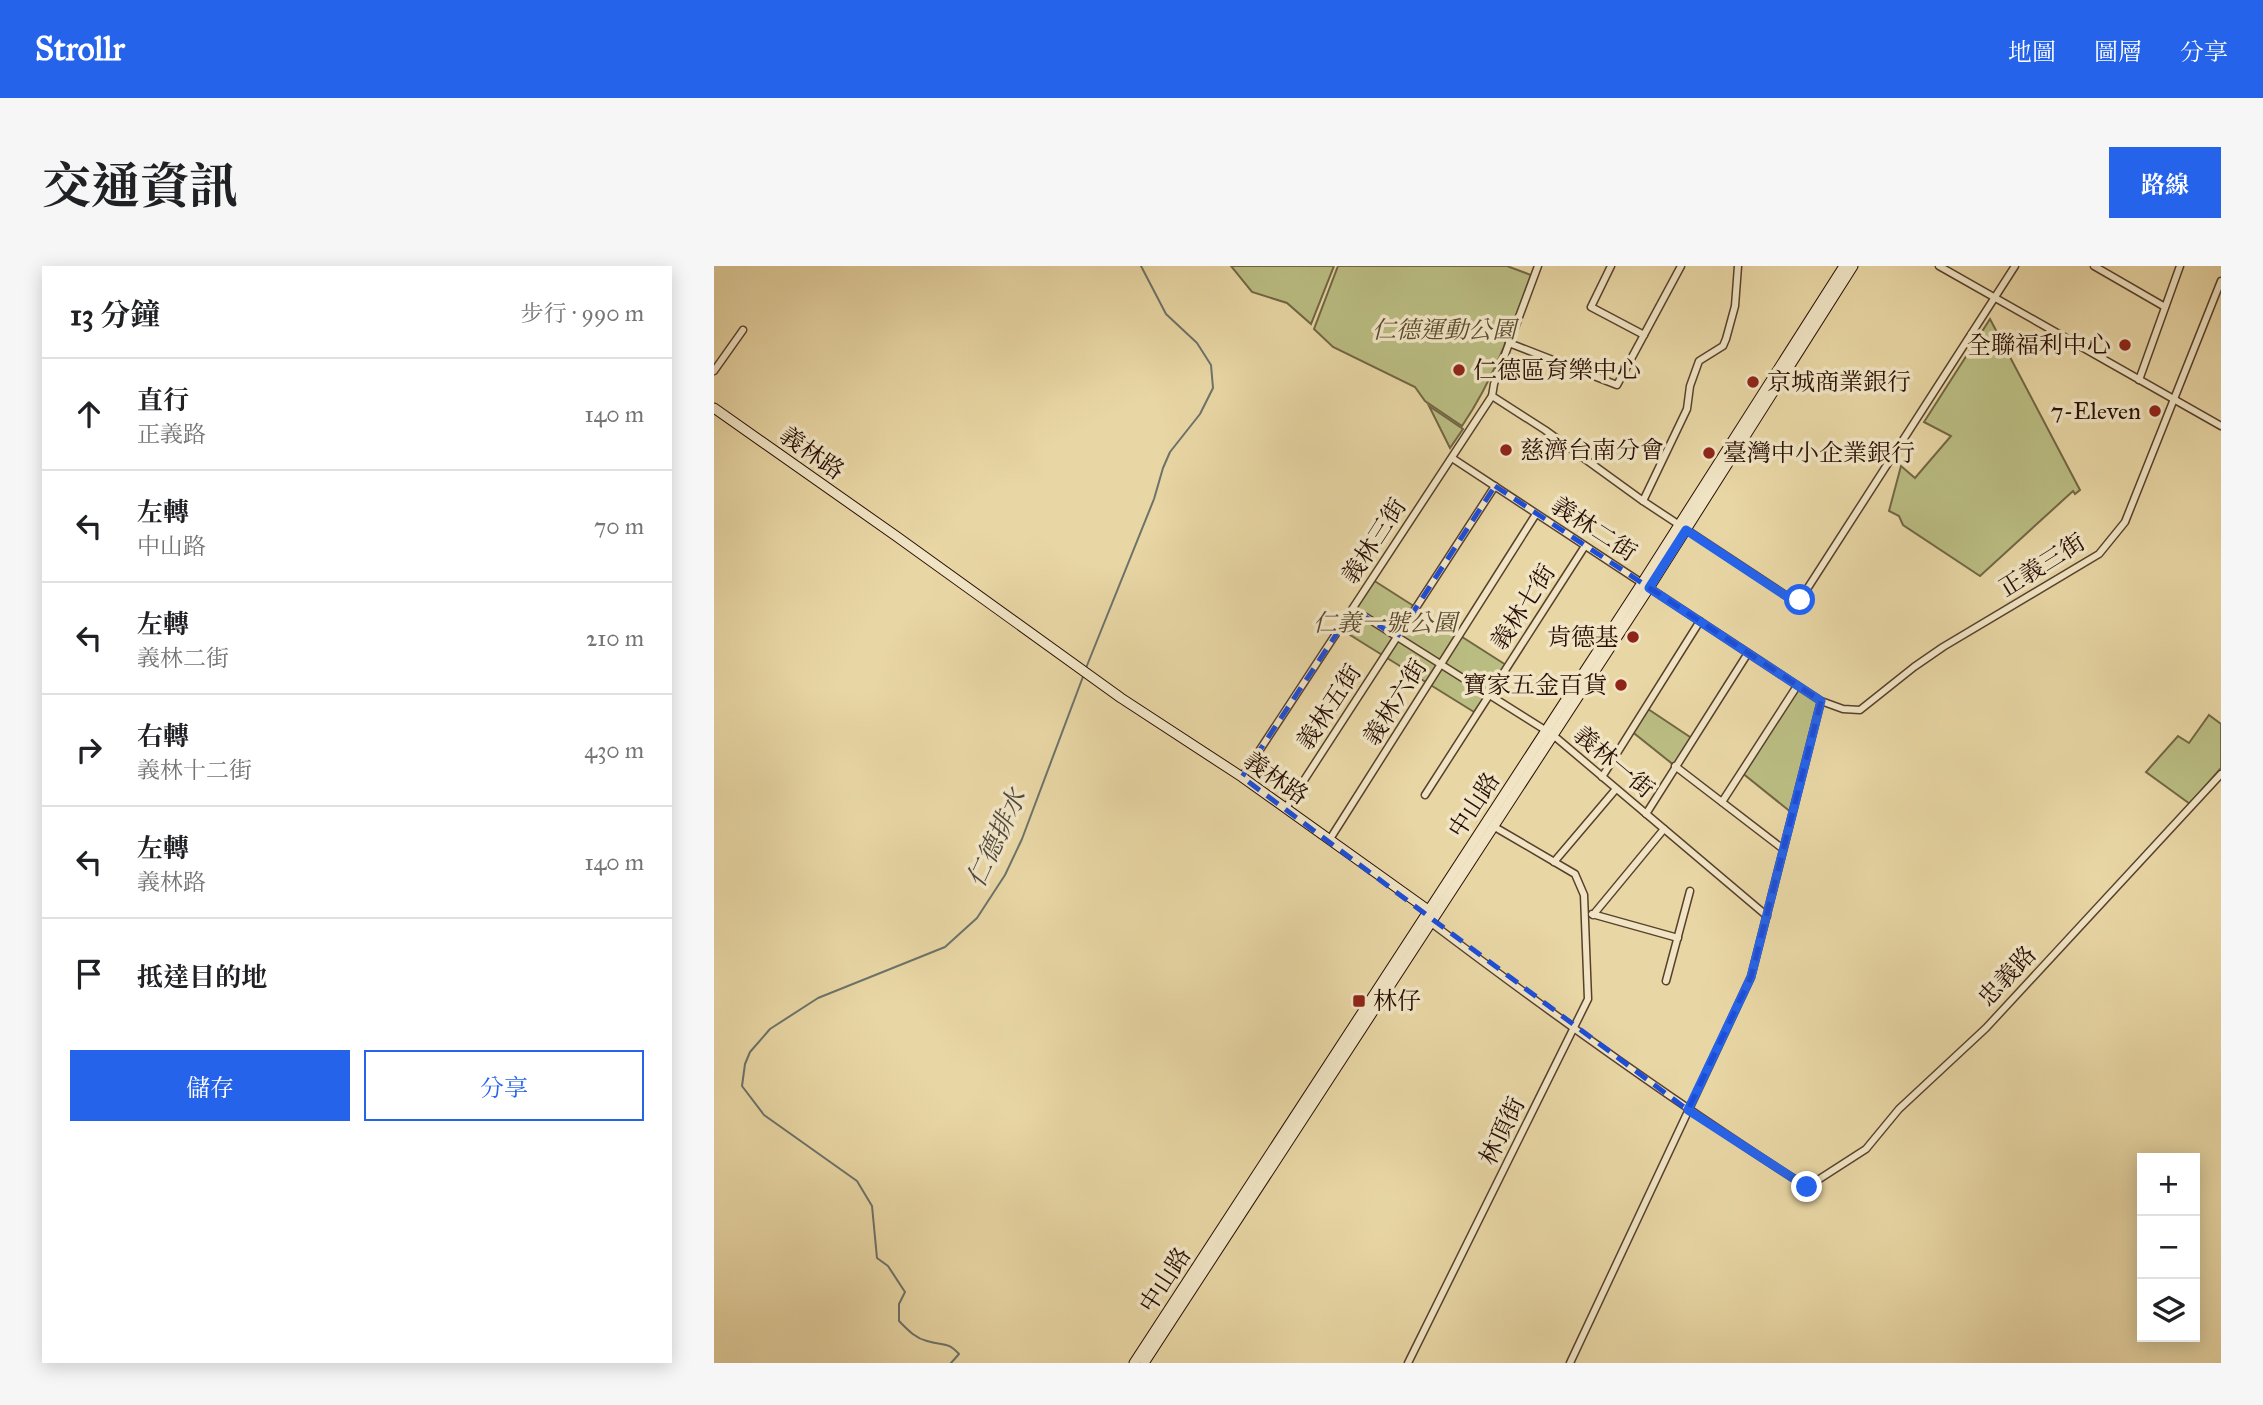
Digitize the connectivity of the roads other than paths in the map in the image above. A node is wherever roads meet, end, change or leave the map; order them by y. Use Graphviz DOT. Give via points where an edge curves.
graph roads {
  1 [pos="1538,266"];
  2 [pos="1611,266"];
  3 [pos="1681,266"];
  4 [pos="1738,266"];
  5 [pos="1844,266"];
  6 [pos="1853,266"];
  7 [pos="1939,266"];
  8 [pos="2015,266"];
  9 [pos="2094,266"];
  10 [pos="2180,266"];
  11 [pos="2221,281"];
  12 [pos="1994,298"];
  13 [pos="2165,307"];
  14 [pos="743,330"];
  15 [pos="1644,335"];
  16 [pos="1509,343"];
  17 [pos="714,371"];
  18 [pos="2139,380"];
  19 [pos="1492,396"];
  20 [pos="2175,401"];
  21 [pos="714,408"];
  22 [pos="2221,426"];
  23 [pos="1452,458"];
  24 [pos="1495,486"];
  25 [pos="1643,501"];
  26 [pos="1536,514"];
  27 [pos="1682,528"];
  28 [pos="1585,546"];
  29 [pos="1645,585"];
  30 [pos="1353,609"];
  31 [pos="1700,621"];
  32 [pos="1397,637"];
  33 [pos="1748,653"];
  34 [pos="1441,665"];
  35 [pos="1797,686"];
  36 [pos="1489,696"];
  37 [pos="1821,701"];
  38 [pos="1549,733"];
  39 [pos="1675,766"];
  40 [pos="2220,776"];
  41 [pos="1242,777"];
  42 [pos="1602,777"];
  43 [pos="1616,789"];
  44 [pos="1425,796"];
  45 [pos="1722,802"];
  46 [pos="1286,808"];
  47 [pos="1646,814"];
  48 [pos="1490,825"];
  49 [pos="1664,829"];
  50 [pos="1330,839"];
  51 [pos="1783,849"];
  52 [pos="1554,862"];
  53 [pos="1690,891"];
  54 [pos="1584,906"];
  55 [pos="1428,910"];
  56 [pos="1593,915"];
  57 [pos="1767,916"];
  58 [pos="1430,922"];
  59 [pos="1678,938"];
  60 [pos="1666,981"];
  61 [pos="1574,1029"];
  62 [pos="1688,1110"];
  63 [pos="1134,1363"];
  64 [pos="1144,1363"];
  65 [pos="1408,1363"];
  66 [pos="1570,1363"];
  1 -- 16 [label="street, 義林三街"];
  2 -- 15 [label="street" via="1591,307"];
  3 -- 15 [label="street"];
  4 -- 25 [label="street" via="1727,339 1699,361 1687,409"];
  5 -- 27 [label="main road, 中山路"];
  6 -- 27 [label="main road, 中山路"];
  7 -- 12 [label="street"];
  8 -- 12 [label="street"];
  9 -- 13 [label="street"];
  10 -- 13 [label="street"];
  11 -- 20 [label="street, 正義三街"];
  12 -- 18 [label="street"];
  12 -- 27 [label="street" via="1800,600 1792,600"];
  13 -- 18 [label="street"];
  14 -- 17 [label="street"];
  15 -- 16 [label="street" via="1617,384"];
  16 -- 19 [label="street, 義林三街"];
  18 -- 20 [label="street"];
  19 -- 23 [label="street, 義林三街"];
  19 -- 25 [label="street"];
  20 -- 22 [label="street"];
  20 -- 37 [label="street, 正義三街" via="2125,522 2099,554 1943,647 1860,710"];
  21 -- 41 [label="main road, 義林路" via="1121,698"];
  23 -- 24 [label="street, 義林二街"];
  23 -- 30 [label="street, 義林三街"];
  24 -- 26 [label="street, 義林二街"];
  24 -- 32 [label="street, 義林五街"];
  25 -- 27 [label="street"];
  26 -- 28 [label="street, 義林二街"];
  26 -- 34 [label="street, 義林六街"];
  27 -- 29 [label="main road, 中山路"];
  28 -- 29 [label="street, 義林二街"];
  28 -- 36 [label="street, 義林七街"];
  29 -- 31 [label="street, 義林二街"];
  29 -- 38 [label="main road, 中山路"];
  30 -- 32 [label="street, 義林一街"];
  30 -- 41 [label="street, 義林三街"];
  31 -- 33 [label="street, 義林二街"];
  31 -- 42 [label="street"];
  32 -- 34 [label="street, 義林一街"];
  32 -- 46 [label="street, 義林五街"];
  33 -- 35 [label="street, 義林二街"];
  33 -- 39 [label="street"];
  34 -- 36 [label="street, 義林一街"];
  34 -- 50 [label="street, 義林六街"];
  35 -- 37 [label="street, 義林二街"];
  35 -- 45 [label="street"];
  36 -- 38 [label="street, 義林一街"];
  36 -- 44 [label="street, 義林七街"];
  37 -- 51 [label="street"];
  38 -- 42 [label="street, 義林一街"];
  38 -- 48 [label="main road, 中山路"];
  39 -- 45 [label="street"];
  39 -- 47 [label="street"];
  40 -- 62 [label="street, 忠義路" via="1986,1028 1899,1109 1866,1149 1807,1187"];
  41 -- 46 [label="main road, 義林路"];
  42 -- 43 [label="street, 義林一街"];
  43 -- 47 [label="street, 義林一街"];
  43 -- 52 [label="street"];
  45 -- 51 [label="street"];
  46 -- 50 [label="main road, 義林路"];
  47 -- 49 [label="street, 義林一街"];
  48 -- 52 [label="street, 林頂街"];
  48 -- 55 [label="main road, 中山路"];
  48 -- 58 [label="main road, 中山路"];
  49 -- 56 [label="street"];
  49 -- 57 [label="street, 義林一街"];
  50 -- 55 [label="main road, 義林路"];
  51 -- 57 [label="street"];
  52 -- 54 [label="street, 林頂街" via="1575,874"];
  53 -- 59 [label="street"];
  54 -- 56 [label="street, 林頂街"];
  54 -- 61 [label="street, 林頂街" via="1588,999"];
  55 -- 58 [label="street"];
  55 -- 63 [label="main road, 中山路"];
  56 -- 59 [label="street, 林頂街"];
  57 -- 62 [label="street" via="1751,977"];
  58 -- 61 [label="street"];
  58 -- 64 [label="main road, 中山路"];
  59 -- 60 [label="street"];
  61 -- 62 [label="street"];
  61 -- 65 [label="street, 林頂街"];
  62 -- 66 [label="street"];
}
